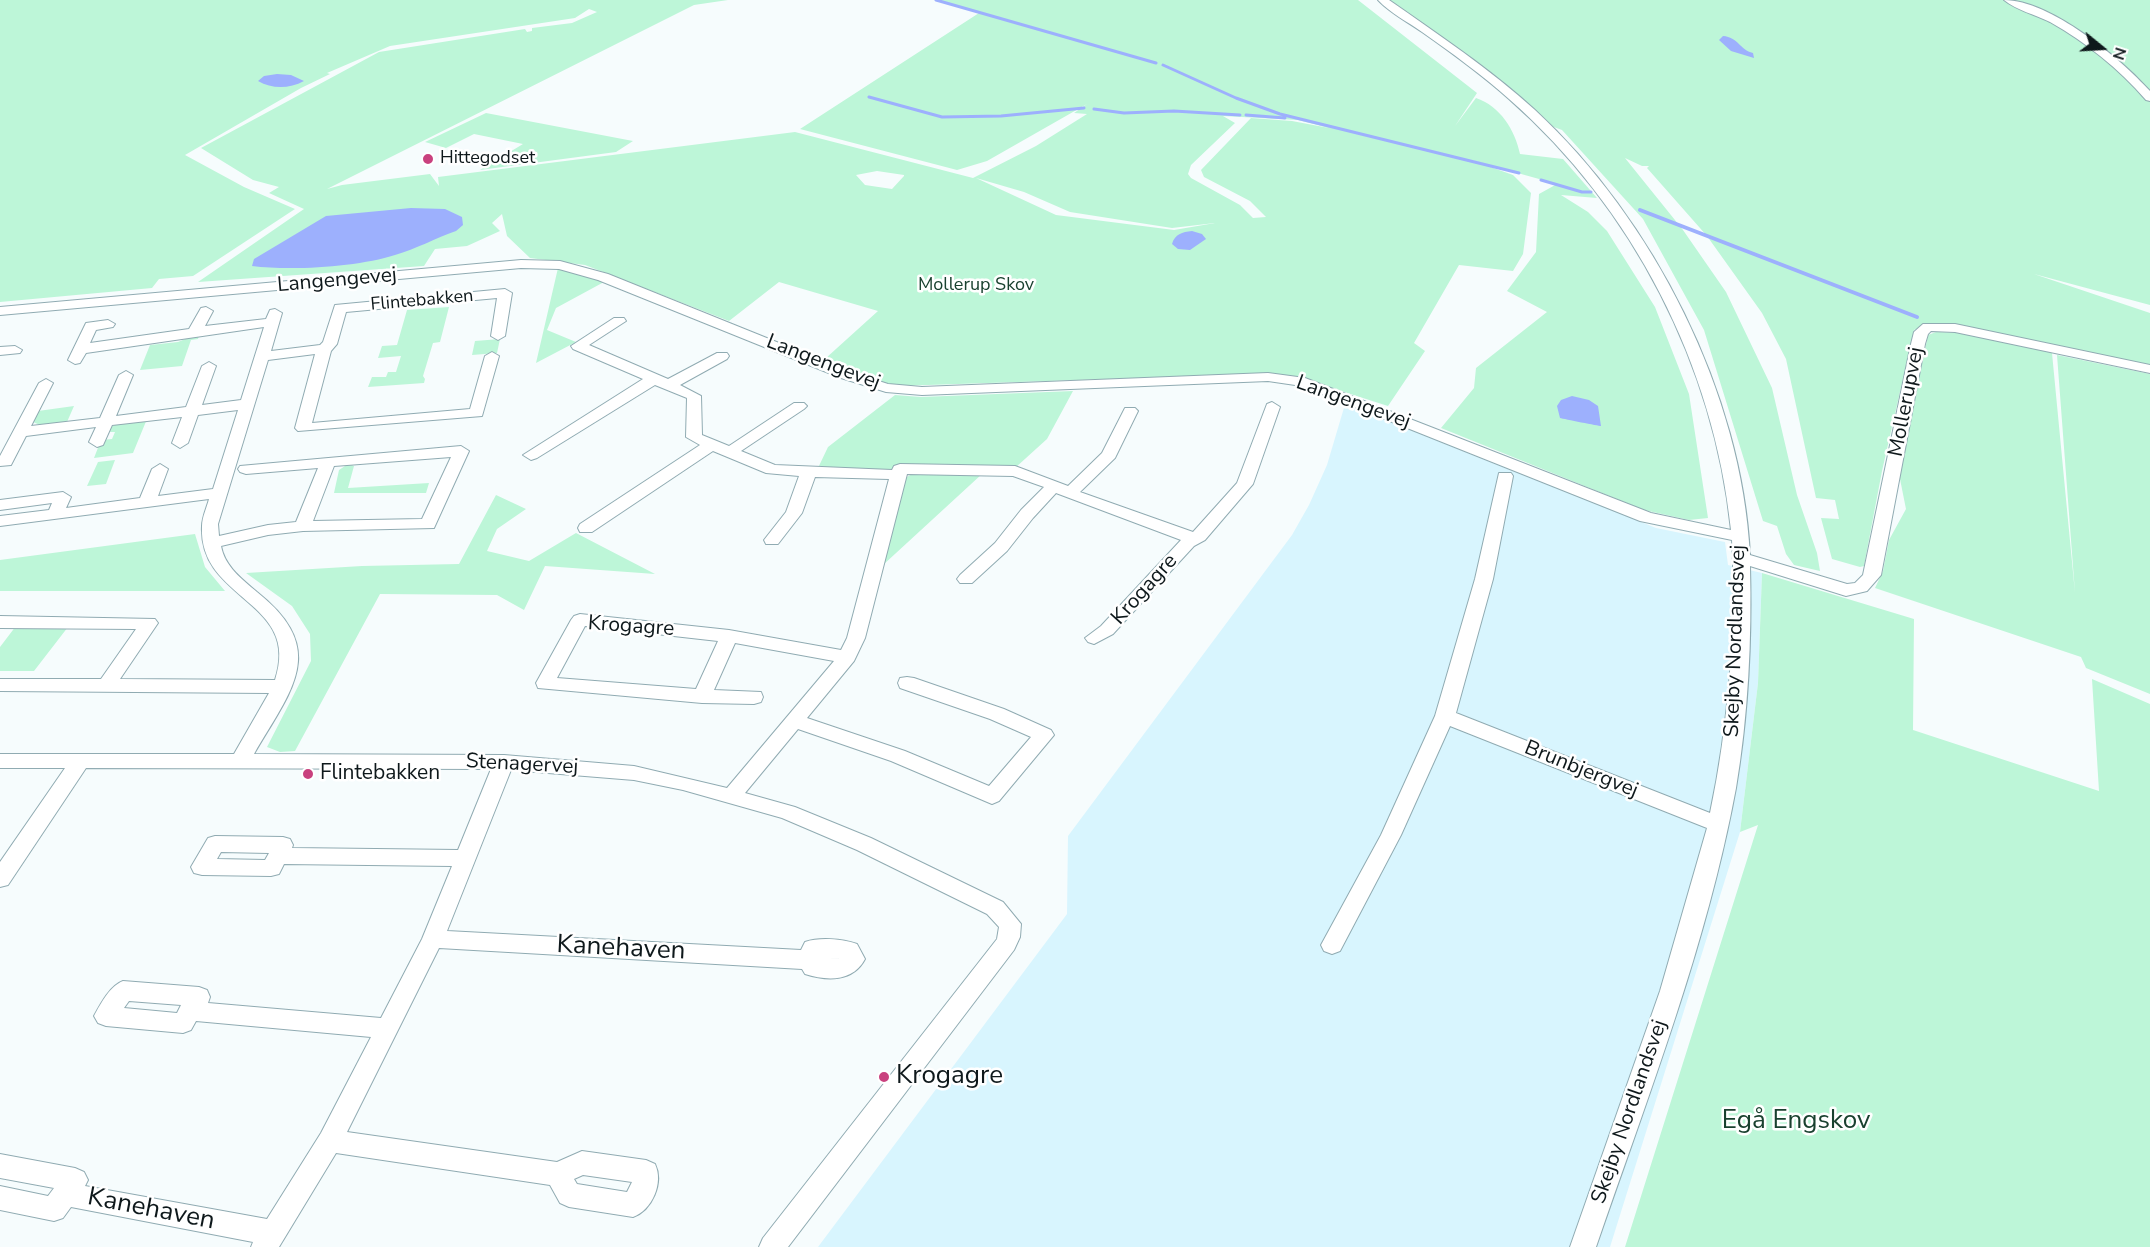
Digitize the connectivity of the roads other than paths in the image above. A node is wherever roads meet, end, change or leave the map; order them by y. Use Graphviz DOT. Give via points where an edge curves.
graph roads {
  1 [pos="1383,0"];
  2 [pos="2009,0"];
  3 [pos="2150,98"];
  4 [pos="0,311"];
  5 [pos="206,311"];
  6 [pos="619,321"];
  7 [pos="108,324"];
  8 [pos="195,332"];
  9 [pos="498,336"];
  10 [pos="324,349"];
  11 [pos="262,356"];
  12 [pos="492,356"];
  13 [pos="722,356"];
  14 [pos="209,366"];
  15 [pos="2150,369"];
  16 [pos="126,375"];
  17 [pos="46,382"];
  18 [pos="661,382"];
  19 [pos="247,404"];
  20 [pos="799,406"];
  21 [pos="1272,407"];
  22 [pos="192,410"];
  23 [pos="1130,411"];
  24 [pos="106,421"];
  25 [pos="21,432"];
  26 [pos="97,442"];
  27 [pos="180,443"];
  28 [pos="712,444"];
  29 [pos="730,452"];
  30 [pos="531,455"];
  31 [pos="5,462"];
  32 [pos="328,462"];
  33 [pos="160,469"];
  34 [pos="246,469"];
  35 [pos="809,471"];
  36 [pos="898,475"];
  37 [pos="1505,476"];
  38 [pos="1062,490"];
  39 [pos="220,493"];
  40 [pos="147,502"];
  41 [pos="0,505"];
  42 [pos="55,514"];
  43 [pos="0,521"];
  44 [pos="303,526"];
  45 [pos="586,528"];
  46 [pos="1192,538"];
  47 [pos="772,540"];
  48 [pos="213,543"];
  49 [pos="1740,547"];
  50 [pos="966,579"];
  51 [pos="1857,589"];
  52 [pos="0,622"];
  53 [pos="729,636"];
  54 [pos="1094,638"];
  55 [pos="847,657"];
  56 [pos="907,683"];
  57 [pos="0,685"];
  58 [pos="107,685"];
  59 [pos="282,687"];
  60 [pos="702,696"];
  61 [pos="754,697"];
  62 [pos="1445,716"];
  63 [pos="795,722"];
  64 [pos="0,760"];
  65 [pos="240,760"];
  66 [pos="81,761"];
  67 [pos="504,762"];
  68 [pos="732,795"];
  69 [pos="1718,824"];
  70 [pos="278,856"];
  71 [pos="466,858"];
  72 [pos="2,873"];
  73 [pos="433,939"];
  74 [pos="1332,945"];
  75 [pos="809,960"];
  76 [pos="190,1011"];
  77 [pos="387,1029"];
  78 [pos="330,1141"];
  79 [pos="0,1166"];
  80 [pos="558,1174"];
  81 [pos="64,1194"];
  82 [pos="0,1198"];
  83 [pos="268,1240"];
  84 [pos="772,1247"];
  85 [pos="1583,1247"];
  1 -- 49 [label="street, Skejby Nordlandsvej" via="1518,100 1587,172 1629,226 1663,284 1693,348 1727,458"];
  2 -- 3 [label="street" via="2049,16 2119,64"];
  4 -- 49 [label="street, Langengevej" via="521,264 560,265 603,277 886,388 922,391 1268,377 1305,382 1646,517"];
  5 -- 8 [label="street"];
  6 -- 18 [label="street, Krogagre" via="578,346"];
  7 -- 8 [label="street" via="90,326 77,354"];
  8 -- 11 [label="street" via="274,318"];
  9 -- 10 [label="street, Flintebakken" via="505,293 340,308 330,344"];
  10 -- 11 [label="street"];
  10 -- 12 [label="street, Flintebakken" via="303,428 477,413"];
  11 -- 19 [label="street"];
  13 -- 18 [label="street"];
  14 -- 22 [label="street"];
  15 -- 51 [label="street, Mollerupvej" via="1955,328 1928,327 1921,332 1872,575 1866,585"];
  16 -- 24 [label="street"];
  17 -- 25 [label="street"];
  18 -- 28 [label="street, Krogagre" via="694,396 694,437"];
  18 -- 30 [label="street"];
  19 -- 22 [label="street"];
  19 -- 39 [label="street"];
  20 -- 29 [label="street"];
  21 -- 46 [label="street, Krogagre" via="1245,484 1199,536"];
  22 -- 24 [label="street"];
  22 -- 27 [label="street"];
  23 -- 38 [label="street" via="1109,455"];
  24 -- 25 [label="street"];
  24 -- 26 [label="street"];
  25 -- 31 [label="street"];
  28 -- 29 [label="street, Krogagre"];
  28 -- 45 [label="street"];
  29 -- 35 [label="street, Krogagre" via="772,470"];
  32 -- 34 [label="street"];
  32 -- 44 [label="street"];
  32 -- 44 [label="street" via="461,451 428,524"];
  33 -- 40 [label="street"];
  35 -- 36 [label="street, Krogagre"];
  35 -- 47 [label="street" via="794,513"];
  36 -- 38 [label="street, Krogagre" via="900,469 1015,471"];
  36 -- 55 [label="street" via="856,638"];
  37 -- 62 [label="street" via="1484,579"];
  38 -- 46 [label="street, Krogagre"];
  38 -- 50 [label="street" via="1027,514 1002,547"];
  39 -- 40 [label="street"];
  39 -- 48 [label="street" via="210,524"];
  40 -- 42 [label="street"];
  41 -- 42 [label="street" via="63,497"];
  42 -- 43 [label="street"];
  44 -- 48 [label="street"];
  46 -- 54 [label="street, Krogagre" via="1107,630"];
  48 -- 59 [label="street" via="214,555 228,575 273,614 288,637 288,669"];
  49 -- 51 [label="street, Langengevej" via="1762,562 1836,587"];
  49 -- 69 [label="street, Skejby Nordlandsvej" via="1741,626 1735,712"];
  52 -- 58 [label="street" via="149,623"];
  53 -- 55 [label="street, Krogagre"];
  53 -- 60 [label="street"];
  53 -- 60 [label="street, Krogagre" via="580,620 545,683"];
  55 -- 63 [label="street"];
  56 -- 63 [label="street" via="1044,735 992,796 898,756"];
  57 -- 58 [label="street"];
  58 -- 59 [label="street"];
  59 -- 65 [label="street"];
  60 -- 61 [label="street, Krogagre"];
  62 -- 69 [label="street, Brunbjergvej"];
  62 -- 74 [label="street" via="1391,836"];
  63 -- 68 [label="street"];
  64 -- 66 [label="street, Stenagervej"];
  65 -- 66 [label="street, Stenagervej"];
  65 -- 67 [label="street, Stenagervej"];
  66 -- 72 [label="street"];
  67 -- 68 [label="street, Stenagervej" via="634,773"];
  67 -- 71 [label="street, Kanehaven"];
  68 -- 84 [label="street, Stenagervej" via="788,812 864,844 985,902 1010,924 1009,937 1002,949"];
  69 -- 85 [label="street, Skejby Nordlandsvej" via="1665,1014"];
  70 -- 71 [label="street"];
  71 -- 73 [label="street, Kanehaven"];
  73 -- 75 [label="street, Kanehaven"];
  73 -- 77 [label="street, Kanehaven"];
  76 -- 77 [label="street"];
  77 -- 78 [label="street, Kanehaven"];
  78 -- 80 [label="street"];
  78 -- 83 [label="street, Kanehaven"];
  79 -- 81 [label="street, Kanehaven" via="75,1180"];
  81 -- 82 [label="street, Kanehaven" via="54,1209"];
  81 -- 83 [label="street, Kanehaven"];
}
